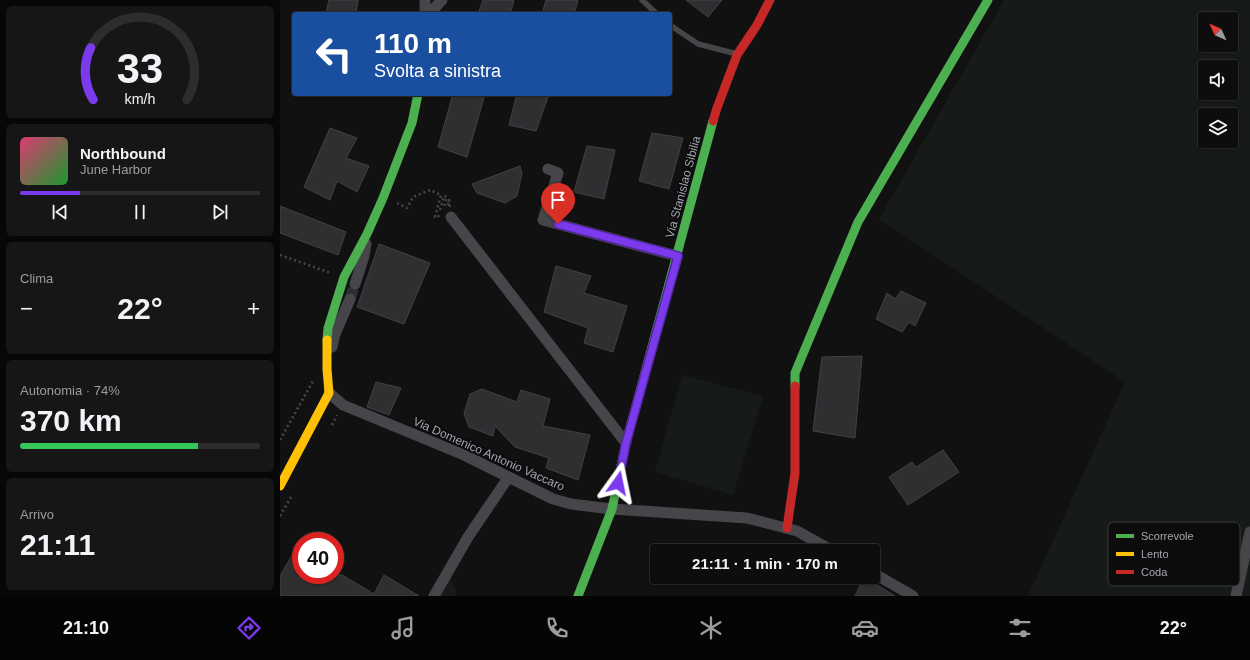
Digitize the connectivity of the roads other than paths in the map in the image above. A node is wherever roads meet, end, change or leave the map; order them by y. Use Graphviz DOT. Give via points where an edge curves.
graph roads {
  1 [pos="425,0"];
  2 [pos="442,0"];
  3 [pos="642,0"];
  4 [pos="770,0"];
  5 [pos="988,0"];
  6 [pos="424,12"];
  7 [pos="431,12"];
  8 [pos="654,12"];
  9 [pos="672,26"];
  10 [pos="737,55"];
  11 [pos="418,96"];
  12 [pos="548,169"];
  13 [pos="446,215"];
  14 [pos="368,234"];
  15 [pos="678,256"];
  16 [pos="355,284"];
  17 [pos="350,299"];
  18 [pos="327,369"];
  19 [pos="329,393"];
  20 [pos="626,443"];
  21 [pos="508,478"];
  22 [pos="280,486"];
  23 [pos="612,509"];
  24 [pos="787,528"];
  25 [pos="1250,532"];
  26 [pos="820,544"];
  27 [pos="880,578"];
  28 [pos="1240,578"];
  29 [pos="1238,586"];
  30 [pos="434,596"];
  31 [pos="578,596"];
  32 [pos="913,596"];
  33 [pos="1236,596"];
  1 -- 6 [label="street"];
  2 -- 7 [label="street"];
  3 -- 8 [label="lane"];
  4 -- 10 [label="street, Via Stanislao Sibilia" via="757,26"];
  5 -- 24 [label="street" via="858,222 794,373 795,473"];
  9 -- 10 [label="lane" via="698,44"];
  10 -- 15 [label="street, Via Stanislao Sibilia" via="717,108"];
  11 -- 14 [label="street" via="412,123"];
  12 -- 15 [label="street" via="558,173 543,220"];
  13 -- 20 [label="street"];
  14 -- 16 [label="street"];
  14 -- 18 [label="street" via="344,277 328,328"];
  15 -- 20 [label="street, Via Stanislao Sibilia"];
  17 -- 18 [label="street" via="335,334"];
  18 -- 19 [label="street"];
  19 -- 21 [label="street, Via Domenico Antonio Vaccaro" via="343,405 464,455"];
  19 -- 22 [label="street"];
  20 -- 23 [label="street, Via Stanislao Sibilia"];
  21 -- 23 [label="street, Via Domenico Antonio Vaccaro" via="553,499"];
  21 -- 30 [label="street" via="468,537"];
  23 -- 24 [label="street, Via Domenico Antonio Vaccaro" via="747,518"];
  23 -- 31 [label="street, Via Stanislao Sibilia"];
  24 -- 26 [label="street, Via Domenico Antonio Vaccaro"];
  25 -- 28 [label="street"];
  27 -- 32 [label="street"];
  29 -- 33 [label="street"];
}
